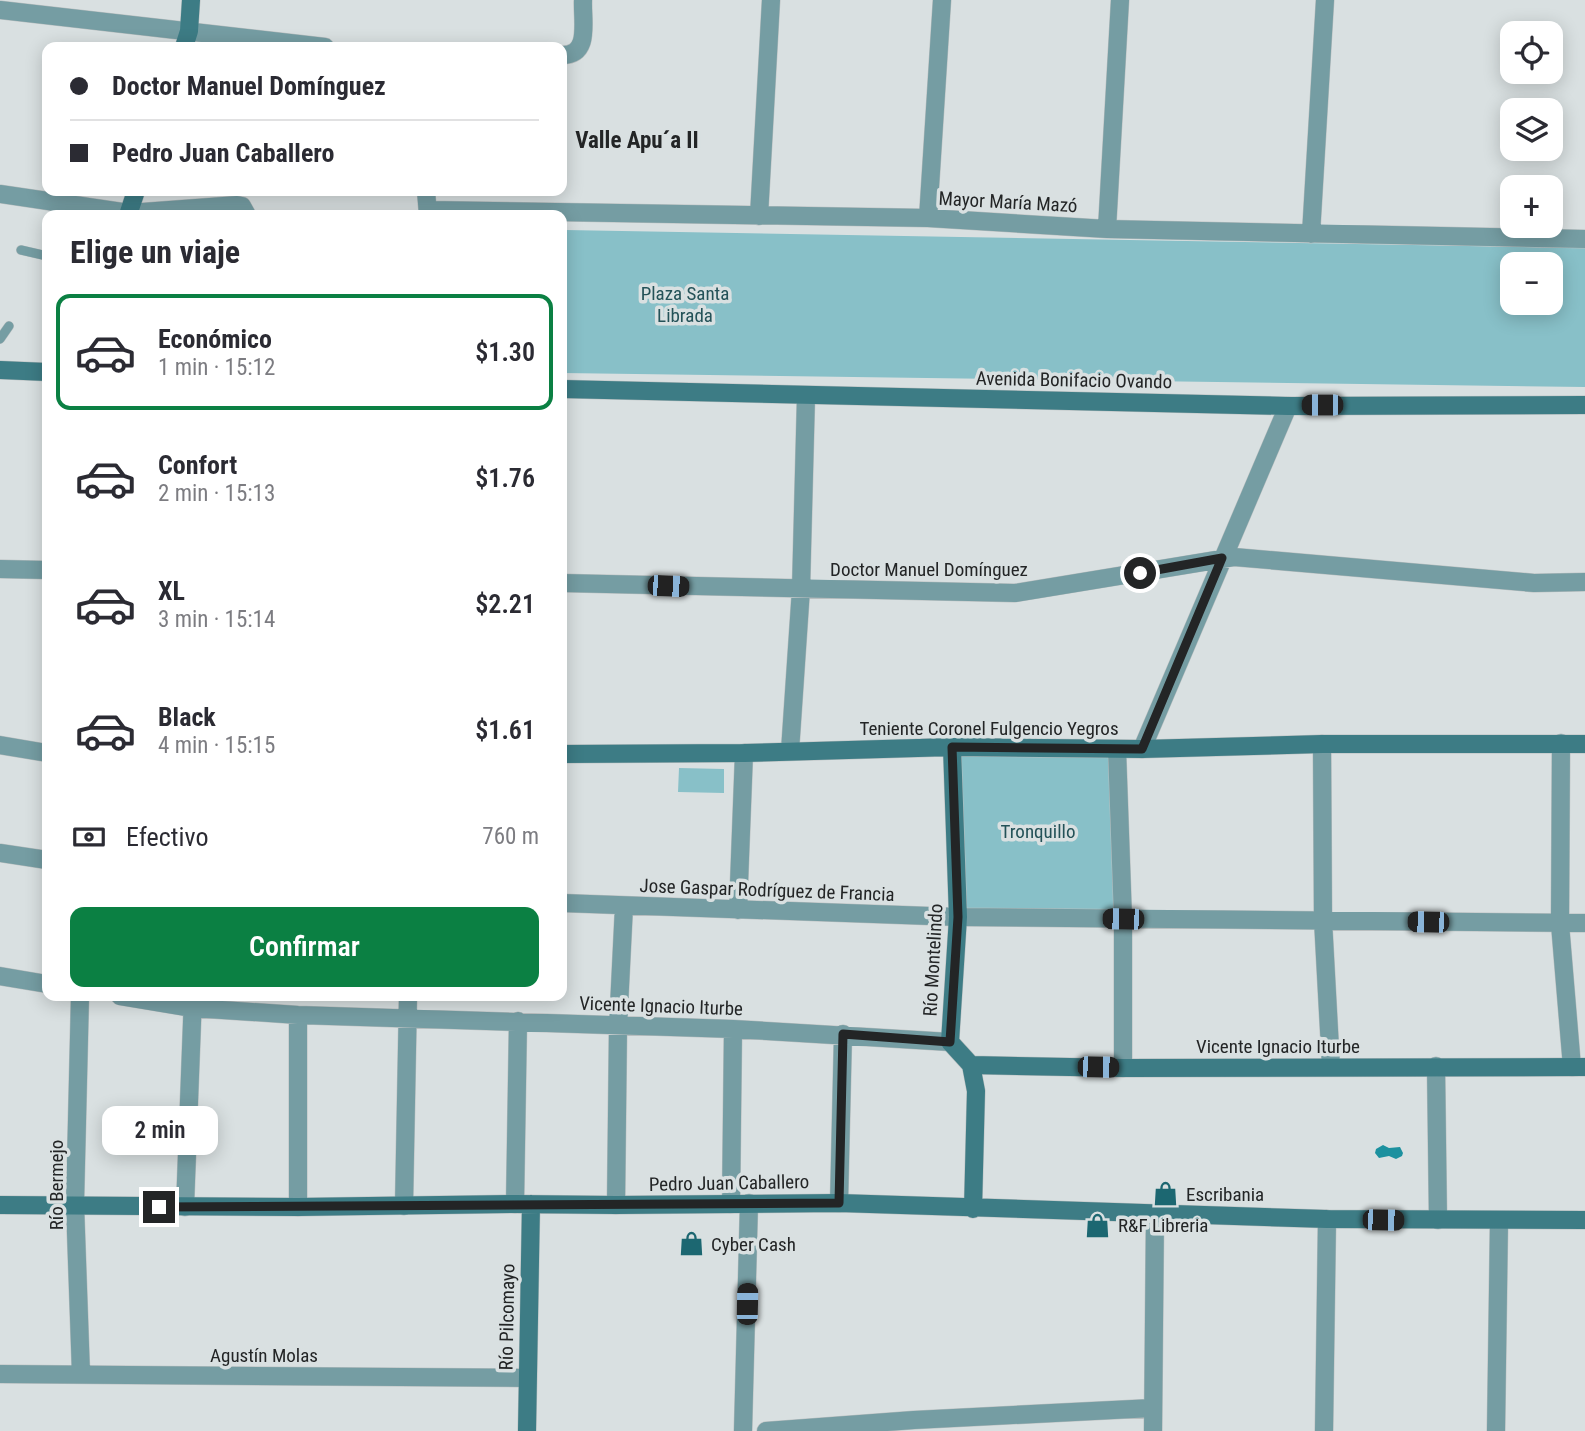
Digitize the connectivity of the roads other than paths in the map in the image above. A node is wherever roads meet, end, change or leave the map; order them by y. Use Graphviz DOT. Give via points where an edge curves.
graph roads {
  1 [pos="191,0"];
  2 [pos="583,0"];
  3 [pos="771,0"];
  4 [pos="942,0"];
  5 [pos="1120,0"];
  6 [pos="1325,0"];
  7 [pos="0,10"];
  8 [pos="186,39"];
  9 [pos="238,42"];
  10 [pos="570,53"];
  11 [pos="0,194"];
  12 [pos="102,210"];
  13 [pos="176,210"];
  14 [pos="244,210"];
  15 [pos="567,214"];
  16 [pos="759,216"];
  17 [pos="928,218"];
  18 [pos="1107,229"];
  19 [pos="1311,234"];
  20 [pos="1585,239"];
  21 [pos="21,250"];
  22 [pos="42,255"];
  23 [pos="9,326"];
  24 [pos="0,339"];
  25 [pos="0,370"];
  26 [pos="42,372"];
  27 [pos="567,389"];
  28 [pos="806,396"];
  29 [pos="1289,405"];
  30 [pos="1585,405"];
  31 [pos="1222,558"];
  32 [pos="0,569"];
  33 [pos="42,570"];
  34 [pos="1585,582"];
  35 [pos="567,583"];
  36 [pos="800,589"];
  37 [pos="1561,743"];
  38 [pos="1322,744"];
  39 [pos="1585,744"];
  40 [pos="0,746"];
  41 [pos="952,747"];
  42 [pos="1117,749"];
  43 [pos="1142,749"];
  44 [pos="790,751"];
  45 [pos="42,752"];
  46 [pos="744,753"];
  47 [pos="567,754"];
  48 [pos="0,853"];
  49 [pos="42,859"];
  50 [pos="567,903"];
  51 [pos="624,906"];
  52 [pos="738,910"];
  53 [pos="958,917"];
  54 [pos="1123,919"];
  55 [pos="1323,920"];
  56 [pos="1585,923"];
  57 [pos="1560,924"];
  58 [pos="0,976"];
  59 [pos="42,983"];
  60 [pos="80,1001"];
  61 [pos="408,1001"];
  62 [pos="193,1002"];
  63 [pos="298,1015"];
  64 [pos="407,1020"];
  65 [pos="519,1021"];
  66 [pos="618,1027"];
  67 [pos="733,1029"];
  68 [pos="843,1034"];
  69 [pos="950,1042"];
  70 [pos="971,1065"];
  71 [pos="1436,1066"];
  72 [pos="1331,1067"];
  73 [pos="1578,1067"];
  74 [pos="1124,1068"];
  75 [pos="749,1203"];
  76 [pos="839,1203"];
  77 [pos="75,1204"];
  78 [pos="523,1204"];
  79 [pos="731,1204"];
  80 [pos="0,1205"];
  81 [pos="616,1205"];
  82 [pos="404,1206"];
  83 [pos="185,1207"];
  84 [pos="298,1208"];
  85 [pos="973,1209"];
  86 [pos="1155,1214"];
  87 [pos="1327,1219"];
  88 [pos="1438,1220"];
  89 [pos="1585,1220"];
  90 [pos="1499,1221"];
  91 [pos="0,1374"];
  92 [pos="81,1374"];
  93 [pos="527,1378"];
  94 [pos="1153,1408"];
  95 [pos="527,1431"];
  96 [pos="743,1431"];
  97 [pos="766,1431"];
  98 [pos="1153,1431"];
  99 [pos="1324,1431"];
  100 [pos="1496,1431"];
  1 -- 8 [label="street"];
  2 -- 10 [label="street" via="582,44"];
  3 -- 16 [label="street"];
  4 -- 17 [label="street"];
  5 -- 18 [label="street"];
  6 -- 19 [label="street"];
  7 -- 8 [label="street"];
  8 -- 9 [label="street"];
  11 -- 12 [label="street"];
  13 -- 14 [label="street" via="237,205"];
  15 -- 16 [label="street, Mayor María Mazó"];
  16 -- 17 [label="street, Mayor María Mazó"];
  17 -- 18 [label="street, Mayor María Mazó"];
  18 -- 19 [label="street, Mayor María Mazó"];
  19 -- 20 [label="street, Mayor María Mazó"];
  21 -- 22 [label="lane"];
  23 -- 24 [label="lane"];
  25 -- 26 [label="street"];
  27 -- 28 [label="street, Avenida Bonifacio Ovando"];
  28 -- 29 [label="street, Avenida Bonifacio Ovando"];
  28 -- 36 [label="street"];
  29 -- 30 [label="street, Avenida Bonifacio Ovando"];
  29 -- 31 [label="street"];
  31 -- 34 [label="street, Doctor Manuel Domínguez" via="1534,583"];
  31 -- 36 [label="street, Doctor Manuel Domínguez" via="1031,592"];
  31 -- 43 [label="street"];
  32 -- 33 [label="street"];
  35 -- 36 [label="street, Doctor Manuel Domínguez"];
  36 -- 44 [label="street"];
  37 -- 38 [label="street, Teniente Coronel Fulgencio Yegros"];
  37 -- 39 [label="street, Teniente Coronel Fulgencio Yegros"];
  37 -- 57 [label="street"];
  38 -- 43 [label="street, Teniente Coronel Fulgencio Yegros"];
  38 -- 55 [label="street"];
  40 -- 45 [label="street"];
  41 -- 42 [label="street, Teniente Coronel Fulgencio Yegros"];
  41 -- 44 [label="street, Teniente Coronel Fulgencio Yegros"];
  41 -- 53 [label="street, Río Montelindo"];
  42 -- 43 [label="street, Teniente Coronel Fulgencio Yegros"];
  42 -- 54 [label="street"];
  44 -- 46 [label="street, Teniente Coronel Fulgencio Yegros"];
  46 -- 47 [label="street, Teniente Coronel Fulgencio Yegros"];
  46 -- 52 [label="street"];
  48 -- 49 [label="street"];
  50 -- 51 [label="street, Jose Gaspar Rodríguez de Francia"];
  51 -- 52 [label="street, Jose Gaspar Rodríguez de Francia"];
  51 -- 66 [label="street"];
  52 -- 53 [label="street, Jose Gaspar Rodríguez de Francia"];
  53 -- 54 [label="street, Jose Gaspar Rodríguez de Francia"];
  53 -- 69 [label="street, Río Montelindo"];
  54 -- 55 [label="street, Jose Gaspar Rodríguez de Francia"];
  54 -- 74 [label="street"];
  55 -- 57 [label="street, Jose Gaspar Rodríguez de Francia"];
  55 -- 72 [label="street"];
  56 -- 57 [label="street, Jose Gaspar Rodríguez de Francia"];
  57 -- 73 [label="street"];
  58 -- 59 [label="street"];
  60 -- 77 [label="street, Río Bermejo"];
  61 -- 64 [label="street"];
  62 -- 63 [label="street, Vicente Ignacio Iturbe"];
  62 -- 83 [label="street"];
  63 -- 64 [label="street, Vicente Ignacio Iturbe"];
  63 -- 84 [label="street"];
  64 -- 65 [label="street, Vicente Ignacio Iturbe"];
  64 -- 82 [label="street"];
  65 -- 66 [label="street, Vicente Ignacio Iturbe"];
  65 -- 78 [label="street, Río Pilcomayo"];
  66 -- 67 [label="street, Vicente Ignacio Iturbe"];
  66 -- 81 [label="street"];
  67 -- 68 [label="street, Vicente Ignacio Iturbe"];
  67 -- 79 [label="street"];
  68 -- 69 [label="street, Vicente Ignacio Iturbe"];
  68 -- 76 [label="street"];
  69 -- 70 [label="street, Río Montelindo"];
  70 -- 74 [label="street, Vicente Ignacio Iturbe"];
  70 -- 85 [label="street" via="976,1091"];
  71 -- 72 [label="street, Vicente Ignacio Iturbe"];
  71 -- 73 [label="street, Vicente Ignacio Iturbe"];
  71 -- 88 [label="street"];
  72 -- 74 [label="street, Vicente Ignacio Iturbe"];
  75 -- 76 [label="street, Pedro Juan Caballero"];
  75 -- 79 [label="street, Pedro Juan Caballero"];
  75 -- 96 [label="street"];
  76 -- 85 [label="street, Pedro Juan Caballero"];
  77 -- 80 [label="street, Pedro Juan Caballero"];
  77 -- 83 [label="street, Pedro Juan Caballero"];
  77 -- 92 [label="street, Río Bermejo"];
  78 -- 81 [label="street, Pedro Juan Caballero"];
  78 -- 82 [label="street, Pedro Juan Caballero"];
  78 -- 93 [label="street, Río Pilcomayo"];
  79 -- 81 [label="street, Pedro Juan Caballero"];
  82 -- 84 [label="street, Pedro Juan Caballero"];
  83 -- 84 [label="street, Pedro Juan Caballero"];
  85 -- 86 [label="street, Pedro Juan Caballero"];
  86 -- 87 [label="street, Pedro Juan Caballero"];
  86 -- 94 [label="street"];
  87 -- 88 [label="street, Pedro Juan Caballero"];
  87 -- 99 [label="street"];
  88 -- 90 [label="street, Pedro Juan Caballero"];
  89 -- 90 [label="street, Pedro Juan Caballero"];
  90 -- 100 [label="street"];
  91 -- 92 [label="street, Agustín Molas"];
  92 -- 93 [label="street, Agustín Molas"];
  93 -- 95 [label="street, Río Pilcomayo"];
  94 -- 97 [label="street"];
  94 -- 98 [label="street"];
}
